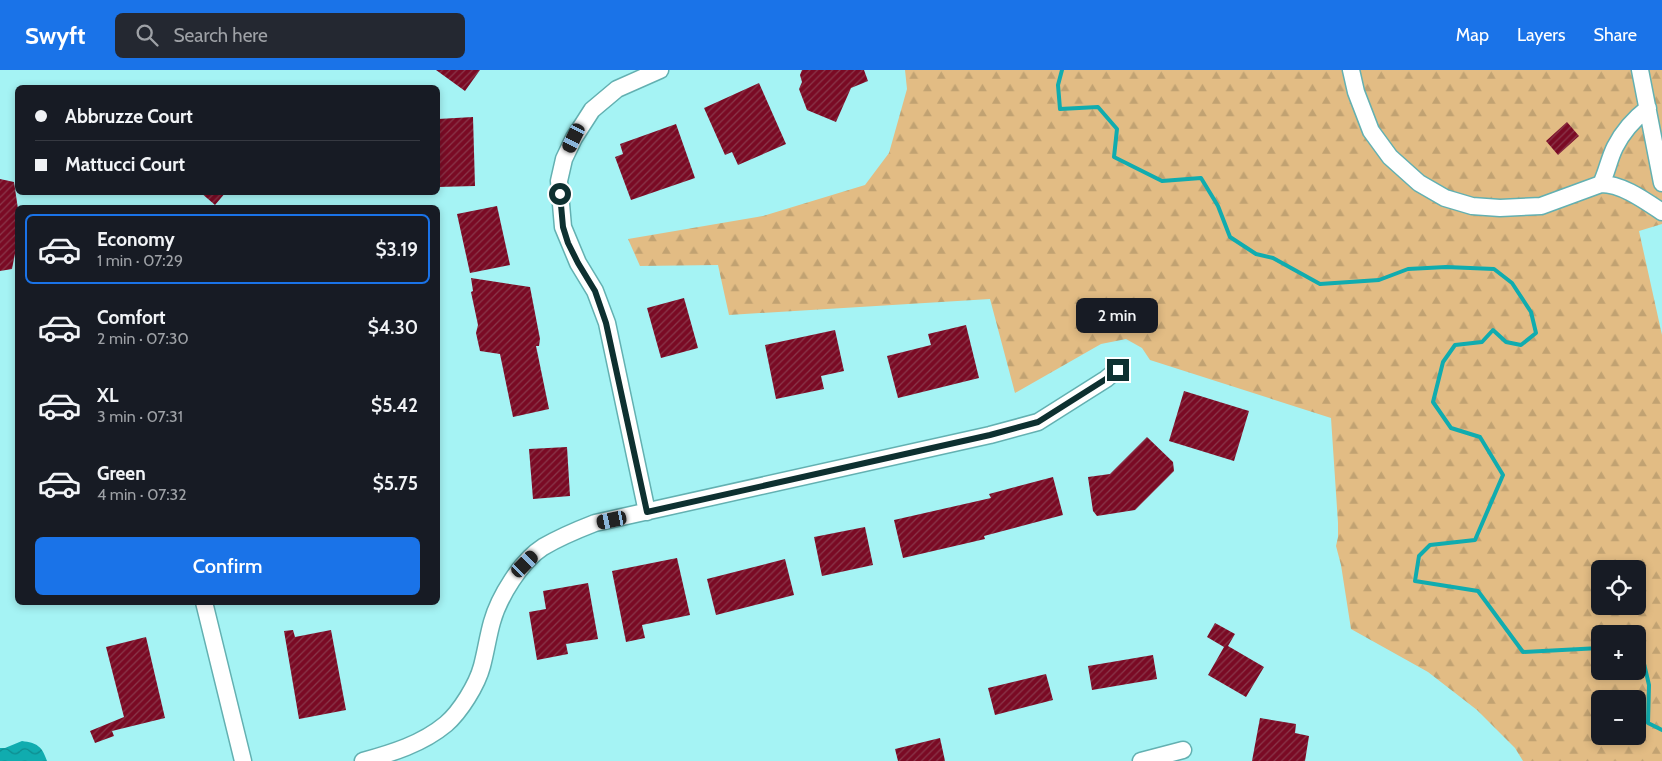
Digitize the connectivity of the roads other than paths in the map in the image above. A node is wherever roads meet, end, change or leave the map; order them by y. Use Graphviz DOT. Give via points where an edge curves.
graph roads {
  1 [pos="660,70"];
  2 [pos="1351,70"];
  3 [pos="1640,70"];
  4 [pos="1648,108"];
  5 [pos="1662,183"];
  6 [pos="1601,184"];
  7 [pos="1662,212"];
  8 [pos="1118,370"];
  9 [pos="647,512"];
  10 [pos="205,605"];
  11 [pos="1183,750"];
  12 [pos="243,761"];
  13 [pos="362,761"];
  14 [pos="1141,761"];
  1 -- 9 [label="street" via="617,88 592,110 564,159 559,181 563,227 578,263 595,291 606,323"];
  2 -- 6 [label="street" via="1371,131 1385,151 1419,183 1445,198 1481,207 1541,206"];
  3 -- 4 [label="street"];
  4 -- 5 [label="street"];
  4 -- 6 [label="street" via="1626,128 1614,148"];
  6 -- 7 [label="street" via="1610,184"];
  8 -- 9 [label="street" via="1038,422"];
  9 -- 13 [label="street" via="595,523 541,548 525,564 498,603 481,668 461,708 431,735"];
  10 -- 12 [label="street"];
  11 -- 14 [label="street"];
}
